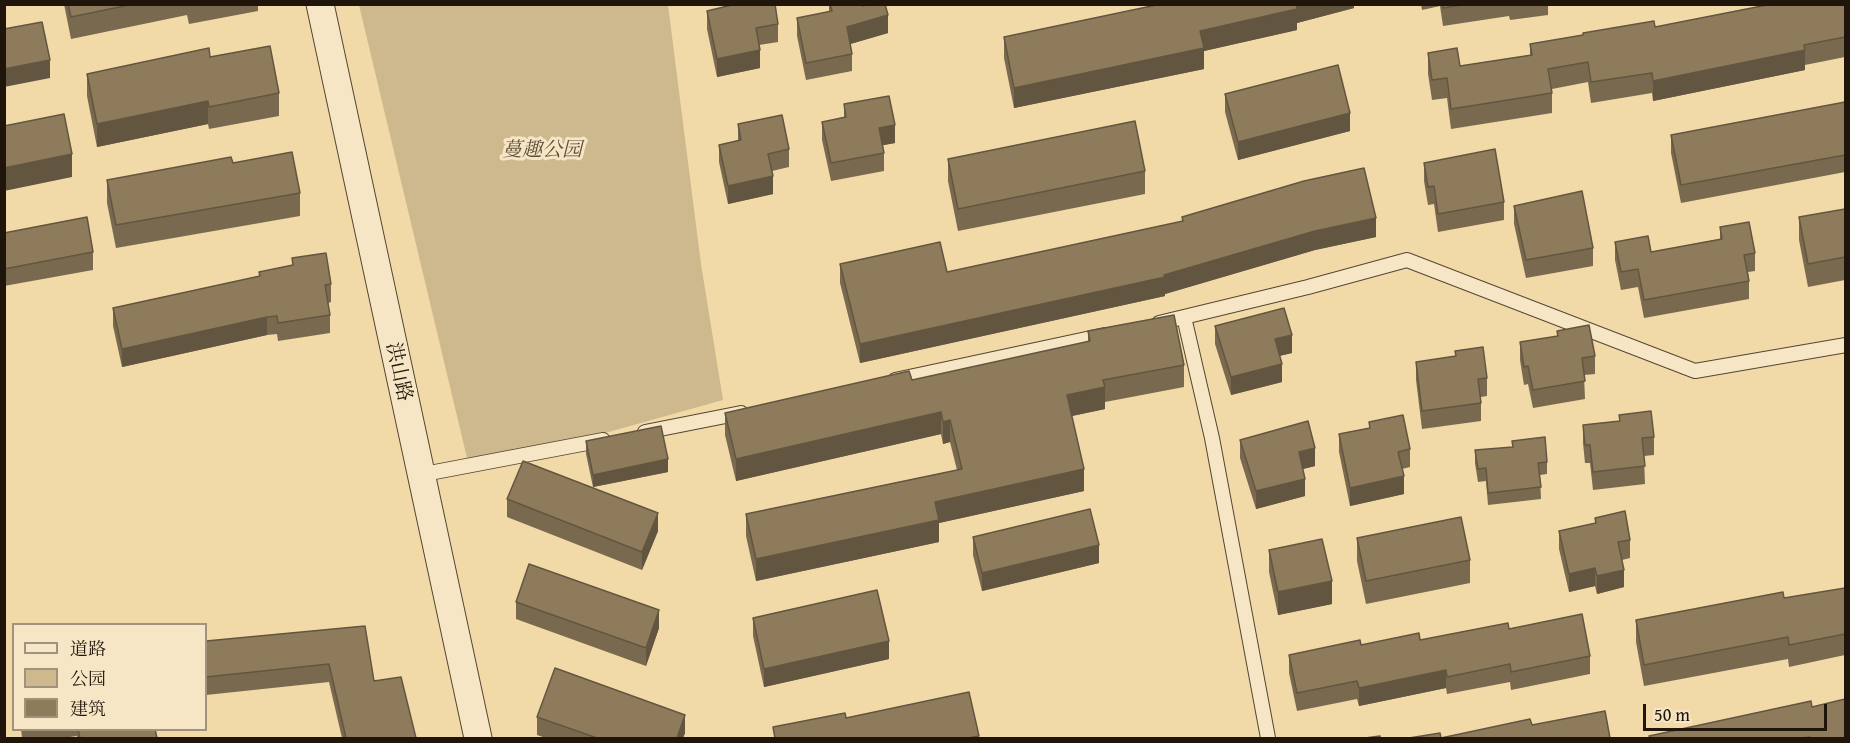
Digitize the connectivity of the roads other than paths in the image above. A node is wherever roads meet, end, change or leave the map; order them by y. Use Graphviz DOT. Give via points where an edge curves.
graph roads {
  1 [pos="320,4"];
  2 [pos="1184,317"];
  3 [pos="1150,325"];
  4 [pos="1115,332"];
  5 [pos="1845,345"];
  6 [pos="884,382"];
  7 [pos="757,409"];
  8 [pos="419,475"];
  9 [pos="478,738"];
  10 [pos="1268,738"];
  1 -- 8 [label="street, 洪山路"];
  2 -- 3 [label="lane"];
  2 -- 5 [label="lane" via="1407,260 1695,371"];
  2 -- 10 [label="lane" via="1212,438"];
  4 -- 6 [label="lane"];
  7 -- 8 [label="lane"];
  8 -- 9 [label="street, 洪山路"];
}
